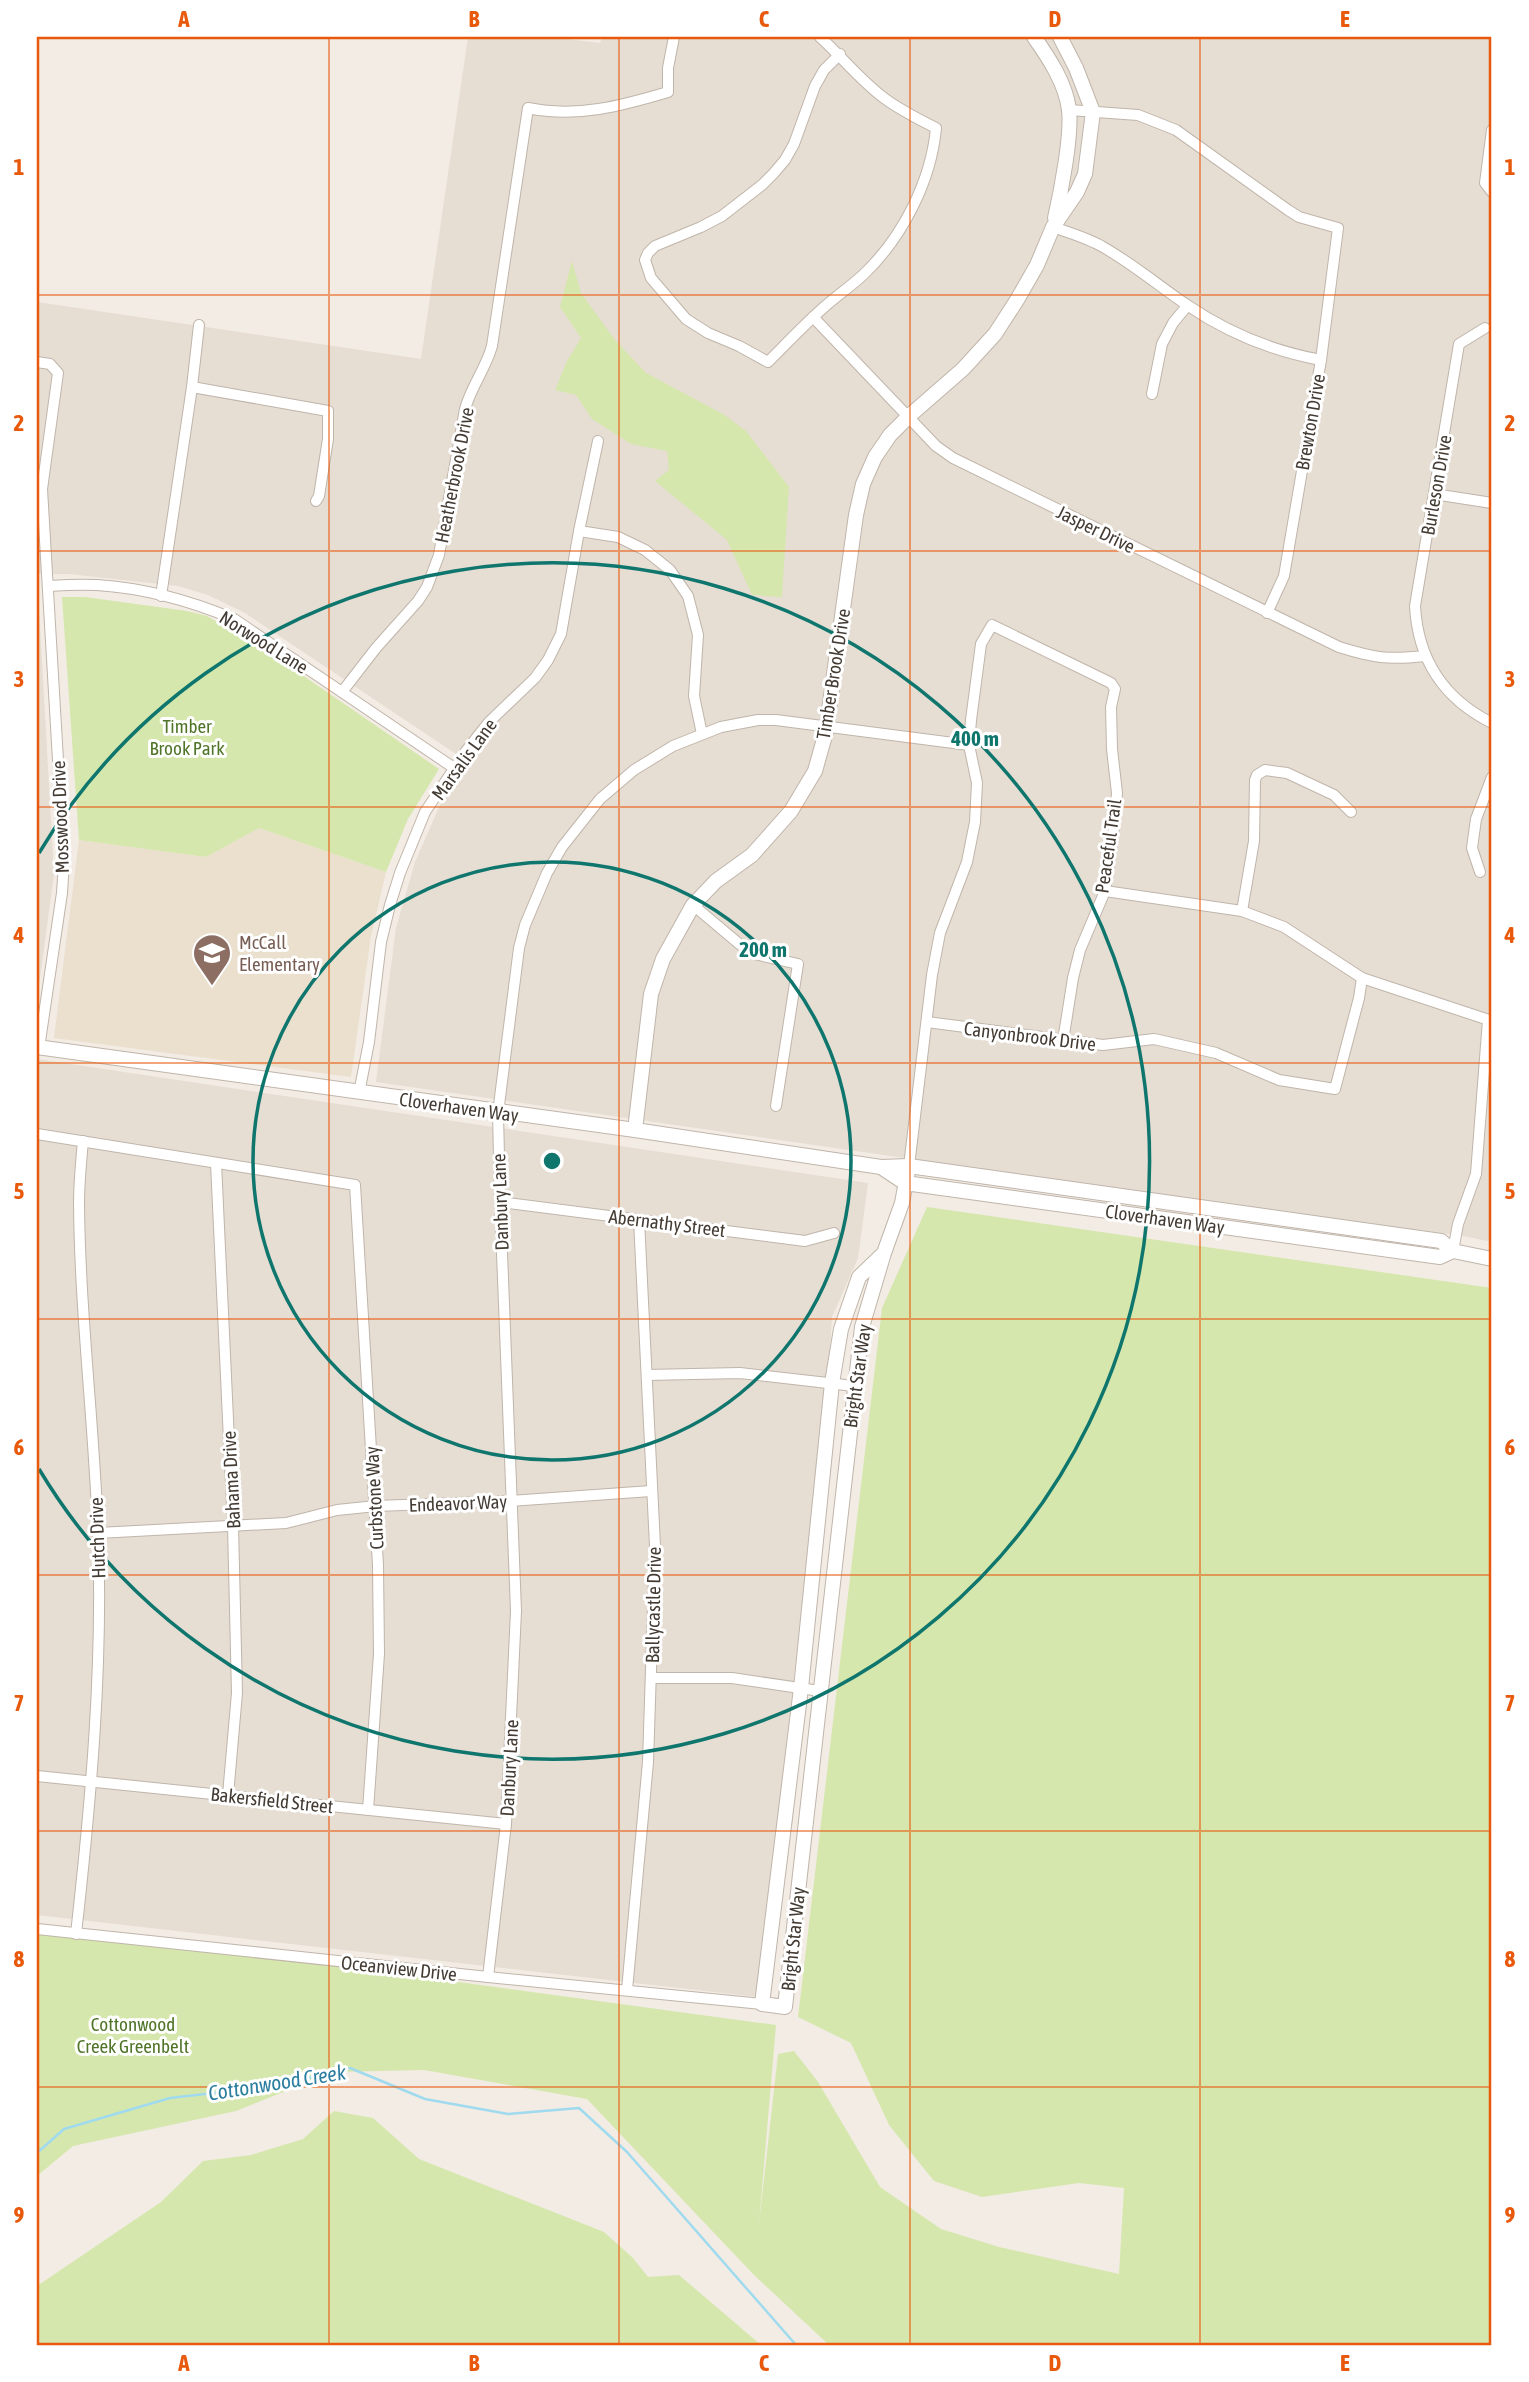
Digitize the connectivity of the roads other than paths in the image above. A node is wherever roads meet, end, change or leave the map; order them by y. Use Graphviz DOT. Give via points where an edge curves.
graph roads {
  1 [pos="674,37"];
  2 [pos="820,37"];
  3 [pos="1034,37"];
  4 [pos="1059,37"];
  5 [pos="839,54"];
  6 [pos="1069,110"];
  7 [pos="1093,112"];
  8 [pos="1492,130"];
  9 [pos="1488,187"];
  10 [pos="1053,226"];
  11 [pos="1187,306"];
  12 [pos="813,317"];
  13 [pos="199,325"];
  14 [pos="1485,328"];
  15 [pos="1321,360"];
  16 [pos="37,362"];
  17 [pos="192,387"];
  18 [pos="1152,394"];
  19 [pos="908,417"];
  20 [pos="598,441"];
  21 [pos="1434,494"];
  22 [pos="316,501"];
  23 [pos="1492,503"];
  24 [pos="579,531"];
  25 [pos="48,586"];
  26 [pos="161,596"];
  27 [pos="1267,613"];
  28 [pos="992,625"];
  29 [pos="1425,656"];
  30 [pos="342,692"];
  31 [pos="1492,723"];
  32 [pos="826,728"];
  33 [pos="702,734"];
  34 [pos="970,745"];
  35 [pos="454,768"];
  36 [pos="1492,777"];
  37 [pos="1351,812"];
  38 [pos="1480,872"];
  39 [pos="1105,891"];
  40 [pos="693,905"];
  41 [pos="1242,911"];
  42 [pos="37,965"];
  43 [pos="51,967"];
  44 [pos="1362,978"];
  45 [pos="1490,1021"];
  46 [pos="926,1022"];
  47 [pos="1063,1041"];
  48 [pos="38,1047"];
  49 [pos="359,1093"];
  50 [pos="776,1106"];
  51 [pos="498,1113"];
  52 [pos="635,1130"];
  53 [pos="37,1134"];
  54 [pos="83,1141"];
  55 [pos="216,1164"];
  56 [pos="909,1166"];
  57 [pos="881,1167"];
  58 [pos="905,1183"];
  59 [pos="499,1202"];
  60 [pos="639,1220"];
  61 [pos="834,1234"];
  62 [pos="1453,1251"];
  63 [pos="884,1253"];
  64 [pos="1492,1259"];
  65 [pos="647,1375"];
  66 [pos="832,1383"];
  67 [pos="854,1386"];
  68 [pos="652,1491"];
  69 [pos="510,1501"];
  70 [pos="376,1506"];
  71 [pos="233,1526"];
  72 [pos="98,1533"];
  73 [pos="651,1678"];
  74 [pos="802,1688"];
  75 [pos="820,1691"];
  76 [pos="37,1776"];
  77 [pos="92,1782"];
  78 [pos="228,1796"];
  79 [pos="368,1810"];
  80 [pos="506,1824"];
  81 [pos="37,1929"];
  82 [pos="76,1934"];
  83 [pos="488,1977"];
  84 [pos="627,1990"];
  85 [pos="762,2004"];
  1 -- 30 [label="street, Heatherbrook Drive" via="668,92 595,112 552,113 528,108 492,346 465,409 439,555 418,601"];
  2 -- 5 [label="street"];
  3 -- 6 [label="street, Timber Brook Drive" via="1048,57"];
  4 -- 7 [label="street, Timber Brook Drive"];
  5 -- 12 [label="street" via="883,97 936,128 925,177 902,226 863,275"];
  5 -- 12 [label="street" via="815,86 785,160 767,180 722,216 655,246 645,260 651,278 686,319 768,362"];
  6 -- 7 [label="street"];
  6 -- 10 [label="street, Timber Brook Drive"];
  7 -- 10 [label="street, Timber Brook Drive" via="1085,174"];
  7 -- 15 [label="street, Brewton Drive" via="1138,115 1176,130 1288,210 1338,228"];
  8 -- 9 [label="street"];
  10 -- 11 [label="street" via="1129,262"];
  10 -- 19 [label="street, Timber Brook Drive" via="995,334"];
  11 -- 15 [label="street" via="1239,336"];
  11 -- 18 [label="street" via="1162,344"];
  12 -- 19 [label="street, Jasper Drive"];
  13 -- 17 [label="street"];
  14 -- 21 [label="street, Burleson Drive" via="1460,344"];
  15 -- 27 [label="street, Brewton Drive" via="1284,576"];
  16 -- 25 [label="street, Mosswood Drive" via="53,366 58,373 42,489"];
  17 -- 22 [label="street" via="328,411 328,439"];
  17 -- 26 [label="street"];
  19 -- 27 [label="street, Jasper Drive" via="953,458"];
  19 -- 32 [label="street, Timber Brook Drive" via="875,457 863,484"];
  20 -- 24 [label="street, Marsalis Lane"];
  21 -- 23 [label="street"];
  21 -- 29 [label="street, Burleson Drive" via="1415,606"];
  24 -- 33 [label="street" via="618,537 645,550 670,570 688,596 698,635 694,696"];
  24 -- 35 [label="street, Marsalis Lane" via="556,647 535,678 489,722"];
  25 -- 26 [label="street, Norwood Lane" via="97,585"];
  25 -- 43 [label="street, Mosswood Drive" via="64,862"];
  26 -- 30 [label="street, Norwood Lane" via="196,603 234,619"];
  27 -- 29 [label="street, Jasper Drive" via="1339,647 1373,657"];
  28 -- 34 [label="street, Bright Star Way" via="981,644"];
  28 -- 39 [label="street, Peaceful Trail" via="1115,689 1111,707 1117,793"];
  29 -- 31 [label="street, Burleson Drive" via="1444,689"];
  30 -- 35 [label="street, Norwood Lane"];
  32 -- 33 [label="street, Danbury Lane" via="758,720"];
  32 -- 34 [label="street, Danbury Lane"];
  32 -- 40 [label="street, Timber Brook Drive" via="815,771 791,811 752,855"];
  33 -- 51 [label="street, Danbury Lane" via="634,770 600,799 547,873 519,948"];
  34 -- 46 [label="street, Bright Star Way" via="977,783 975,822 967,862 940,933"];
  35 -- 49 [label="street, Marsalis Lane" via="425,812 390,905"];
  36 -- 38 [label="street" via="1476,819 1472,848"];
  37 -- 41 [label="street" via="1334,795 1311,783 1269,769 1260,772 1255,780 1254,841"];
  39 -- 41 [label="street"];
  39 -- 47 [label="street, Peaceful Trail" via="1080,950"];
  40 -- 50 [label="street" via="750,953 797,964"];
  40 -- 52 [label="street, Timber Brook Drive" via="663,959 651,994"];
  41 -- 44 [label="street" via="1284,927"];
  42 -- 43 [label="street"];
  43 -- 48 [label="street, Mosswood Drive"];
  44 -- 45 [label="street"];
  44 -- 47 [label="street, Canyonbrook Drive" via="1335,1089 1279,1080 1216,1053 1154,1039 1102,1045"];
  45 -- 62 [label="street" via="1476,1174"];
  46 -- 47 [label="street, Canyonbrook Drive"];
  46 -- 56 [label="street, Bright Star Way"];
  48 -- 49 [label="street, Cloverhaven Way"];
  49 -- 51 [label="street, Cloverhaven Way"];
  51 -- 52 [label="street, Cloverhaven Way"];
  51 -- 59 [label="street, Danbury Lane"];
  52 -- 57 [label="street, Cloverhaven Way"];
  53 -- 54 [label="street"];
  54 -- 55 [label="street"];
  54 -- 72 [label="street, Hutch Drive" via="81,1261"];
  55 -- 70 [label="street, Curbstone Way" via="355,1185"];
  55 -- 71 [label="street, Bahama Drive"];
  56 -- 57 [label="street, Cloverhaven Way"];
  56 -- 58 [label="street, Bright Star Way"];
  56 -- 62 [label="street, Cloverhaven Way" via="1440,1241"];
  57 -- 58 [label="street, Cloverhaven Way"];
  58 -- 62 [label="street, Cloverhaven Way" via="1440,1257"];
  58 -- 63 [label="street, Bright Star Way"];
  59 -- 60 [label="street, Abernathy Street"];
  59 -- 69 [label="street, Danbury Lane"];
  60 -- 61 [label="street, Abernathy Street" via="805,1241"];
  60 -- 65 [label="street, Ballycastle Drive"];
  62 -- 64 [label="street, Cloverhaven Way"];
  63 -- 66 [label="street, Bright Star Way" via="859,1277 841,1329"];
  63 -- 67 [label="street, Bright Star Way" via="862,1327"];
  65 -- 66 [label="street" via="740,1373"];
  65 -- 68 [label="street, Ballycastle Drive"];
  66 -- 67 [label="street"];
  66 -- 74 [label="street, Bright Star Way"];
  67 -- 75 [label="street, Bright Star Way"];
  68 -- 69 [label="street, Endeavor Way"];
  68 -- 73 [label="street, Ballycastle Drive"];
  69 -- 70 [label="street, Endeavor Way"];
  69 -- 80 [label="street, Danbury Lane" via="516,1611"];
  70 -- 71 [label="street, Endeavor Way" via="286,1523"];
  70 -- 79 [label="street, Curbstone Way" via="379,1654"];
  71 -- 72 [label="street, Endeavor Way"];
  71 -- 78 [label="street, Bahama Drive" via="237,1693"];
  72 -- 77 [label="street, Hutch Drive" via="98,1695"];
  73 -- 74 [label="street" via="732,1678"];
  73 -- 84 [label="street, Ballycastle Drive"];
  74 -- 75 [label="street"];
  74 -- 85 [label="street, Bright Star Way"];
  75 -- 85 [label="street, Bright Star Way" via="785,2007"];
  76 -- 77 [label="street, Bakersfield Street"];
  77 -- 78 [label="street, Bakersfield Street"];
  77 -- 82 [label="street, Hutch Drive"];
  78 -- 79 [label="street, Bakersfield Street"];
  79 -- 80 [label="street, Bakersfield Street"];
  80 -- 83 [label="street, Danbury Lane"];
  81 -- 82 [label="street, Oceanview Drive"];
  82 -- 83 [label="street, Oceanview Drive"];
  83 -- 84 [label="street, Oceanview Drive"];
  84 -- 85 [label="street, Oceanview Drive"];
}
